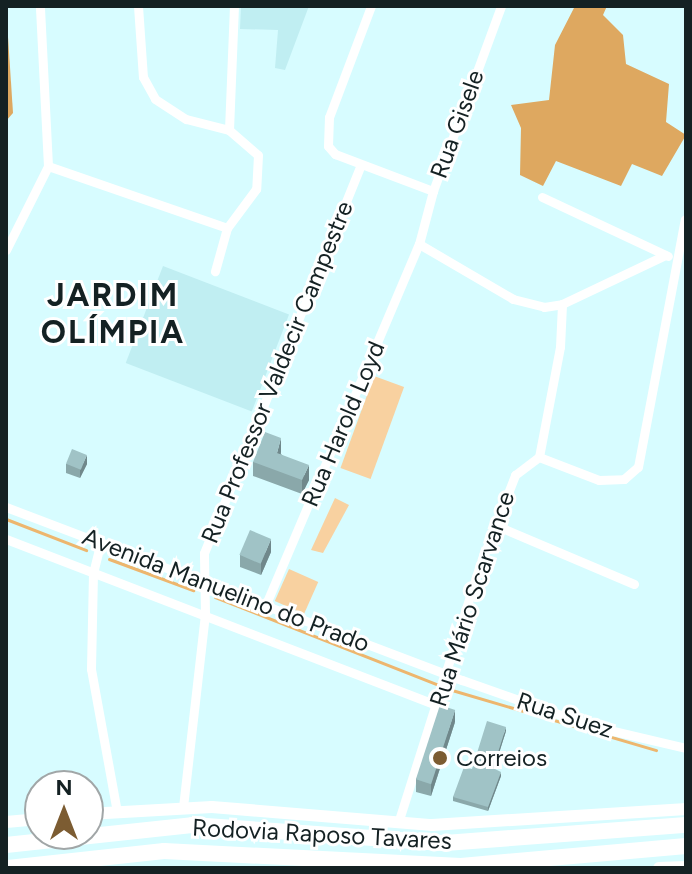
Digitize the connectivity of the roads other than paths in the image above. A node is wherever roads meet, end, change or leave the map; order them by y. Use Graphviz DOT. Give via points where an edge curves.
graph roads {
  1 [pos="40,6"];
  2 [pos="138,6"];
  3 [pos="234,6"];
  4 [pos="371,6"];
  5 [pos="501,6"];
  6 [pos="229,130"];
  7 [pos="361,165"];
  8 [pos="48,166"];
  9 [pos="433,191"];
  10 [pos="542,197"];
  11 [pos="685,219"];
  12 [pos="227,228"];
  13 [pos="419,244"];
  14 [pos="6,250"];
  15 [pos="665,255"];
  16 [pos="679,258"];
  17 [pos="215,271"];
  18 [pos="562,304"];
  19 [pos="539,457"];
  20 [pos="6,507"];
  21 [pos="495,525"];
  22 [pos="6,539"];
  23 [pos="101,541"];
  24 [pos="93,573"];
  25 [pos="203,582"];
  26 [pos="634,584"];
  27 [pos="266,604"];
  28 [pos="205,613"];
  29 [pos="445,674"];
  30 [pos="437,705"];
  31 [pos="686,748"];
  32 [pos="183,807"];
  33 [pos="686,809"];
  34 [pos="117,812"];
  35 [pos="104,813"];
  36 [pos="398,823"];
  37 [pos="686,825"];
  38 [pos="6,845"];
  39 [pos="686,846"];
  40 [pos="362,862"];
  41 [pos="686,867"];
  42 [pos="8,868"];
  43 [pos="392,868"];
  44 [pos="659,868"];
  1 -- 8 [label="street"];
  2 -- 6 [label="street" via="143,77 155,99 186,119"];
  3 -- 6 [label="street"];
  4 -- 7 [label="street" via="325,136 335,154"];
  5 -- 9 [label="street, Rua Gisele"];
  6 -- 12 [label="street" via="251,144 261,165 256,189"];
  7 -- 9 [label="street"];
  7 -- 25 [label="street, Rua Professor Valdecir Campestre" via="204,553"];
  8 -- 12 [label="street"];
  8 -- 14 [label="street"];
  9 -- 13 [label="street, Rua Gisele"];
  10 -- 15 [label="street"];
  11 -- 16 [label="street"];
  12 -- 17 [label="street"];
  13 -- 18 [label="street" via="527,305"];
  13 -- 27 [label="street, Rua Harold Loyd"];
  15 -- 16 [label="street"];
  15 -- 18 [label="street"];
  16 -- 19 [label="street" via="638,467 624,479 599,480"];
  18 -- 19 [label="street" via="560,347"];
  19 -- 21 [label="street, Rua Mário Scarvance" via="515,475"];
  20 -- 23 [label="street, Avenida Manuelino do Prado"];
  21 -- 26 [label="street"];
  21 -- 29 [label="street, Rua Mário Scarvance"];
  22 -- 24 [label="street, Avenida Manuelino do Prado"];
  23 -- 24 [label="street"];
  23 -- 25 [label="street, Avenida Manuelino do Prado"];
  24 -- 28 [label="street, Avenida Manuelino do Prado"];
  24 -- 34 [label="street" via="91,669"];
  25 -- 27 [label="street, Avenida Manuelino do Prado"];
  25 -- 28 [label="street, Rua Professor Valdecir Campestre"];
  27 -- 29 [label="street, Avenida Manuelino do Prado"];
  28 -- 30 [label="street, Avenida Manuelino do Prado"];
  28 -- 32 [label="street, Rua Professor Valdecir Campestre"];
  29 -- 30 [label="street, Rua Mário Scarvance"];
  29 -- 31 [label="street, Rua Suez" via="592,726"];
  30 -- 36 [label="street, Rua Mário Scarvance"];
  32 -- 34 [label="main road"];
  32 -- 36 [label="main road" via="265,809"];
  33 -- 36 [label="main road" via="476,824"];
  34 -- 35 [label="main road"];
  37 -- 38 [label="highway, Rodovia Raposo Tavares" via="445,843 192,825"];
  39 -- 40 [label="highway, Rodovia Raposo Tavares" via="461,866"];
  40 -- 42 [label="highway, Rodovia Raposo Tavares" via="296,854 164,851"];
  40 -- 43 [label="main road"];
  41 -- 44 [label="main road"];
}
